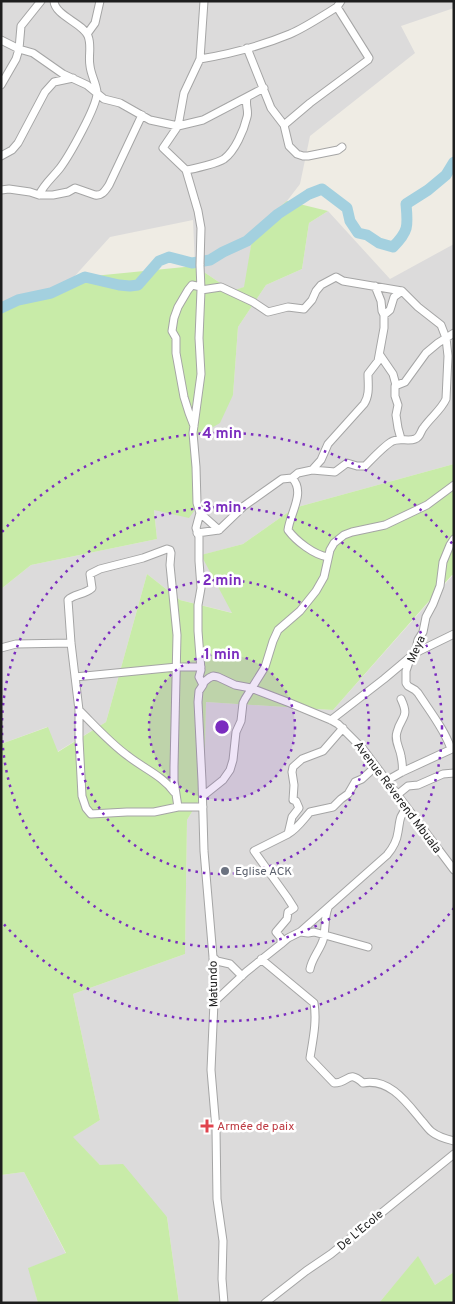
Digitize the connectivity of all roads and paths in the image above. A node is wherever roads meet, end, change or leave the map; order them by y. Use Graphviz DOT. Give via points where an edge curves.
graph roads {
  1 [pos="41,1"];
  2 [pos="54,1"];
  3 [pos="100,1"];
  4 [pos="204,1"];
  5 [pos="339,4"];
  6 [pos="87,34"];
  7 [pos="1,40"];
  8 [pos="19,48"];
  9 [pos="247,48"];
  10 [pos="200,59"];
  11 [pos="73,78"];
  12 [pos="1,85"];
  13 [pos="264,88"];
  14 [pos="97,94"];
  15 [pos="247,98"];
  16 [pos="142,115"];
  17 [pos="178,126"];
  18 [pos="284,126"];
  19 [pos="342,147"];
  20 [pos="1,156"];
  21 [pos="186,170"];
  22 [pos="1,190"];
  23 [pos="39,195"];
  24 [pos="375,286"];
  25 [pos="201,288"];
  26 [pos="402,292"];
  27 [pos="384,315"];
  28 [pos="441,325"];
  29 [pos="453,333"];
  30 [pos="446,338"];
  31 [pos="380,355"];
  32 [pos="396,385"];
  33 [pos="194,426"];
  34 [pos="402,439"];
  35 [pos="312,470"];
  36 [pos="292,478"];
  37 [pos="454,485"];
  38 [pos="200,513"];
  39 [pos="219,530"];
  40 [pos="197,533"];
  41 [pos="454,539"];
  42 [pos="328,557"];
  43 [pos="454,634"];
  44 [pos="71,642"];
  45 [pos="1,648"];
  46 [pos="415,653"];
  47 [pos="177,667"];
  48 [pos="201,669"];
  49 [pos="213,676"];
  50 [pos="75,677"];
  51 [pos="203,684"];
  52 [pos="251,688"];
  53 [pos="401,699"];
  54 [pos="79,710"];
  55 [pos="331,720"];
  56 [pos="343,728"];
  57 [pos="453,748"];
  58 [pos="375,766"];
  59 [pos="402,772"];
  60 [pos="454,773"];
  61 [pos="386,781"];
  62 [pos="176,795"];
  63 [pos="397,795"];
  64 [pos="203,796"];
  65 [pos="203,807"];
  66 [pos="178,808"];
  67 [pos="407,808"];
  68 [pos="288,834"];
  69 [pos="454,870"];
  70 [pos="328,908"];
  71 [pos="300,932"];
  72 [pos="324,934"];
  73 [pos="281,944"];
  74 [pos="368,947"];
  75 [pos="213,957"];
  76 [pos="261,959"];
  77 [pos="310,969"];
  78 [pos="242,976"];
  79 [pos="214,1002"];
  80 [pos="454,1141"];
  81 [pos="454,1154"];
  82 [pos="224,1303"];
  83 [pos="265,1303"];
  1 -- 8 [label="street" via="21,26"];
  2 -- 6 [label="street" via="60,12"];
  3 -- 6 [label="street" via="95,23"];
  4 -- 10 [label="street"];
  5 -- 9 [label="street" via="291,33"];
  5 -- 18 [label="street" via="369,58"];
  6 -- 14 [label="street"];
  7 -- 8 [label="street"];
  8 -- 11 [label="street"];
  8 -- 12 [label="street"];
  9 -- 10 [label="street"];
  9 -- 13 [label="street"];
  10 -- 17 [label="street" via="184,93"];
  11 -- 14 [label="street"];
  11 -- 20 [label="street" via="54,82 45,92 18,142"];
  13 -- 15 [label="street"];
  13 -- 18 [label="street"];
  14 -- 16 [label="street"];
  14 -- 23 [label="street" via="70,152"];
  15 -- 17 [label="street" via="204,120"];
  15 -- 21 [label="street" via="248,116 228,156 217,163"];
  16 -- 17 [label="street"];
  16 -- 23 [label="street" via="102,194 75,188 59,195"];
  17 -- 21 [label="street" via="163,148"];
  18 -- 19 [label="street" via="289,146 297,154 308,156"];
  21 -- 25 [label="street" via="200,219"];
  22 -- 23 [label="street"];
  24 -- 25 [label="street" via="336,277 321,285 304,309 288,307 268,312 221,287"];
  24 -- 26 [label="street"];
  24 -- 27 [label="street"];
  25 -- 33 [label="street" via="201,374"];
  25 -- 33 [label="street" via="192,285 188,290 178,307 172,331 176,338 184,396"];
  26 -- 27 [label="street" via="394,297 390,310"];
  26 -- 28 [label="street"];
  27 -- 31 [label="street"];
  28 -- 29 [label="street"];
  28 -- 30 [label="street"];
  29 -- 30 [label="street"];
  30 -- 32 [label="street" via="426,354 405,382"];
  30 -- 34 [label="street" via="448,356 443,404 421,434 412,440"];
  31 -- 32 [label="street" via="393,374"];
  31 -- 35 [label="street" via="368,374 368,396 364,404 328,444"];
  32 -- 34 [label="street" via="396,416"];
  33 -- 38 [label="street, Matundo"];
  34 -- 35 [label="street" via="392,441 365,466 348,463 335,472"];
  35 -- 36 [label="street" via="300,472"];
  36 -- 39 [label="street" via="282,479 262,493"];
  36 -- 42 [label="street" via="298,486 298,494 288,530 314,553"];
  37 -- 42 [label="street" via="428,505 393,522 344,535 334,543"];
  38 -- 39 [label="street"];
  38 -- 40 [label="street, Matundo"];
  39 -- 40 [label="street"];
  40 -- 48 [label="street, Matundo"];
  41 -- 46 [label="street, Meya" via="443,562 440,586"];
  42 -- 52 [label="street" via="324,577 316,591 278,630 265,667"];
  43 -- 46 [label="street"];
  44 -- 45 [label="street" via="16,644"];
  44 -- 47 [label="street" via="68,600 92,588 90,574 164,549 170,550 178,635"];
  44 -- 50 [label="street"];
  46 -- 55 [label="street"];
  46 -- 57 [label="street, Meya" via="406,671 406,682 418,693"];
  47 -- 48 [label="street"];
  47 -- 50 [label="street"];
  47 -- 62 [label="street"];
  48 -- 49 [label="street, Avenue Réverend Mbuala"];
  48 -- 51 [label="street, Matundo" via="199,678"];
  49 -- 51 [label="street"];
  49 -- 52 [label="street, Avenue Réverend Mbuala"];
  50 -- 54 [label="street"];
  51 -- 64 [label="street, Matundo" via="198,702"];
  52 -- 55 [label="street, Avenue Réverend Mbuala"];
  52 -- 64 [label="street" via="243,703 230,770 224,780"];
  53 -- 59 [label="street" via="406,708 396,741"];
  54 -- 62 [label="street" via="116,747 160,778"];
  54 -- 66 [label="street" via="82,796 91,814"];
  55 -- 56 [label="street, Avenue Réverend Mbuala"];
  56 -- 58 [label="street, Avenue Réverend Mbuala"];
  56 -- 68 [label="street" via="323,751 302,759 293,767 293,800 299,808 292,817"];
  57 -- 59 [label="street"];
  58 -- 61 [label="street, Avenue Réverend Mbuala"];
  58 -- 68 [label="street" via="355,782 334,806 310,812"];
  59 -- 61 [label="street"];
  60 -- 63 [label="street" via="408,786"];
  61 -- 63 [label="street, Avenue Réverend Mbuala"];
  62 -- 66 [label="street"];
  63 -- 67 [label="street, Avenue Réverend Mbuala"];
  64 -- 65 [label="street, Matundo"];
  65 -- 66 [label="street"];
  65 -- 75 [label="street, Matundo"];
  67 -- 69 [label="street, Avenue Réverend Mbuala"];
  67 -- 70 [label="street" via="398,825 393,848"];
  68 -- 73 [label="street" via="254,851 294,908 276,932"];
  70 -- 71 [label="street"];
  70 -- 72 [label="street"];
  71 -- 72 [label="street"];
  71 -- 73 [label="street"];
  72 -- 74 [label="street"];
  72 -- 77 [label="street"];
  73 -- 76 [label="street"];
  75 -- 78 [label="street" via="230,964"];
  75 -- 79 [label="street, Matundo"];
  76 -- 78 [label="street"];
  76 -- 80 [label="street" via="314,1003 315,1028 310,1058 334,1083 355,1076 363,1083 388,1086 431,1132"];
  78 -- 79 [label="street"];
  79 -- 82 [label="street, Matundo" via="211,1070"];
  81 -- 83 [label="street, De L'Ecole"];
}
